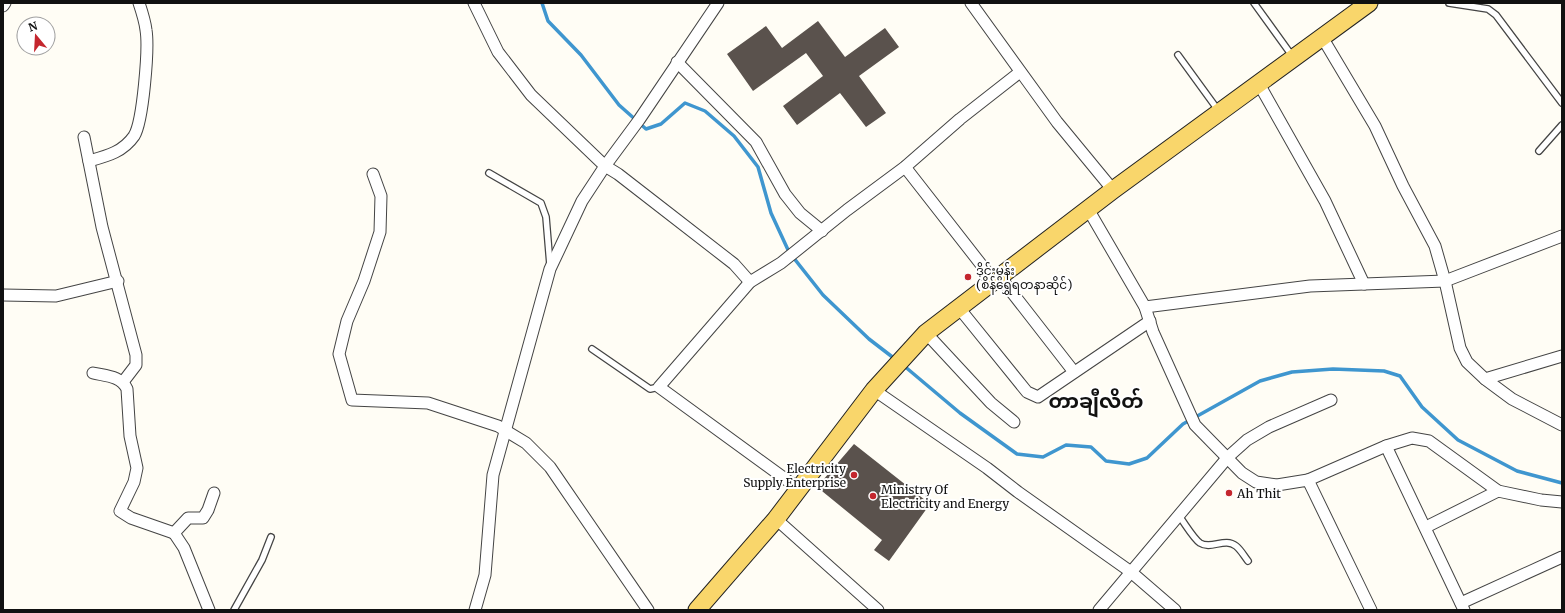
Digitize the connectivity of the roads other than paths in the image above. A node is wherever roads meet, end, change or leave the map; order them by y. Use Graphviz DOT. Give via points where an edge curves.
graph roads {
  1 [pos="5,3"];
  2 [pos="139,3"];
  3 [pos="474,3"];
  4 [pos="718,3"];
  5 [pos="971,3"];
  6 [pos="1369,3"];
  7 [pos="1449,3"];
  8 [pos="1257,4"];
  9 [pos="3,6"];
  10 [pos="1322,38"];
  11 [pos="1178,55"];
  12 [pos="1294,58"];
  13 [pos="677,62"];
  14 [pos="1020,72"];
  15 [pos="1259,84"];
  16 [pos="1562,103"];
  17 [pos="1220,112"];
  18 [pos="1562,125"];
  19 [pos="84,137"];
  20 [pos="1539,150"];
  21 [pos="89,161"];
  22 [pos="605,166"];
  23 [pos="905,167"];
  24 [pos="489,173"];
  25 [pos="373,174"];
  26 [pos="1113,190"];
  27 [pos="1088,209"];
  28 [pos="822,230"];
  29 [pos="1562,236"];
  30 [pos="550,270"];
  31 [pos="997,279"];
  32 [pos="118,281"];
  33 [pos="1445,281"];
  34 [pos="750,282"];
  35 [pos="1364,284"];
  36 [pos="3,295"];
  37 [pos="1145,307"];
  38 [pos="959,308"];
  39 [pos="1150,321"];
  40 [pos="926,333"];
  41 [pos="592,349"];
  42 [pos="1562,356"];
  43 [pos="1074,372"];
  44 [pos="93,373"];
  45 [pos="1485,378"];
  46 [pos="123,382"];
  47 [pos="658,387"];
  48 [pos="874,390"];
  49 [pos="1331,400"];
  50 [pos="1014,422"];
  51 [pos="1562,425"];
  52 [pos="504,430"];
  53 [pos="1386,446"];
  54 [pos="1228,457"];
  55 [pos="1308,480"];
  56 [pos="800,489"];
  57 [pos="1498,491"];
  58 [pos="214,493"];
  59 [pos="1562,502"];
  60 [pos="1178,516"];
  61 [pos="776,519"];
  62 [pos="1426,527"];
  63 [pos="174,532"];
  64 [pos="271,537"];
  65 [pos="1562,557"];
  66 [pos="1248,561"];
  67 [pos="1131,572"];
  68 [pos="1463,607"];
  69 [pos="209,610"];
  70 [pos="234,610"];
  71 [pos="475,610"];
  72 [pos="648,610"];
  73 [pos="697,610"];
  74 [pos="878,610"];
  75 [pos="1099,610"];
  76 [pos="1175,610"];
  77 [pos="1371,610"];
  1 -- 9 [label="street"];
  2 -- 21 [label="street" via="148,49 139,122 134,135 125,146 112,155"];
  3 -- 22 [label="street" via="498,52 531,95"];
  4 -- 13 [label="street"];
  5 -- 14 [label="street"];
  6 -- 10 [label="main road"];
  7 -- 16 [label="lane" via="1479,6 1496,15"];
  8 -- 12 [label="lane"];
  10 -- 12 [label="main road"];
  10 -- 33 [label="street" via="1375,126 1435,246"];
  11 -- 17 [label="lane"];
  12 -- 15 [label="main road"];
  13 -- 22 [label="street"];
  13 -- 28 [label="street" via="756,142 785,194 800,213"];
  14 -- 23 [label="street"];
  14 -- 26 [label="street"];
  15 -- 17 [label="main road"];
  15 -- 35 [label="street" via="1325,201"];
  17 -- 26 [label="main road"];
  18 -- 20 [label="lane"];
  19 -- 21 [label="street"];
  21 -- 32 [label="street" via="102,227"];
  22 -- 30 [label="street" via="582,201"];
  22 -- 34 [label="street" via="734,264"];
  23 -- 28 [label="street"];
  23 -- 31 [label="street"];
  24 -- 30 [label="lane" via="541,203 546,217"];
  25 -- 52 [label="street" via="381,196 380,232 364,281 347,321 339,354 352,400 428,403"];
  26 -- 27 [label="main road"];
  27 -- 31 [label="main road"];
  27 -- 37 [label="street"];
  28 -- 34 [label="street" via="781,263"];
  29 -- 33 [label="street"];
  30 -- 52 [label="street"];
  31 -- 38 [label="main road"];
  31 -- 43 [label="street"];
  32 -- 36 [label="street" via="56,296"];
  32 -- 46 [label="street" via="136,356 136,365"];
  33 -- 35 [label="street"];
  33 -- 45 [label="street" via="1460,348 1467,362"];
  34 -- 47 [label="street"];
  35 -- 37 [label="street" via="1310,286"];
  37 -- 39 [label="street"];
  38 -- 40 [label="main road"];
  38 -- 43 [label="street" via="1027,392 1038,397"];
  39 -- 43 [label="street"];
  39 -- 54 [label="street" via="1195,424 1208,440"];
  40 -- 48 [label="main road"];
  40 -- 50 [label="street" via="991,403"];
  41 -- 47 [label="lane" via="650,388"];
  42 -- 45 [label="street"];
  44 -- 46 [label="street"];
  45 -- 51 [label="street" via="1512,399"];
  46 -- 63 [label="street" via="127,389 130,436 137,468 134,482 120,511 131,518"];
  47 -- 56 [label="street"];
  48 -- 56 [label="main road"];
  48 -- 67 [label="street"];
  49 -- 54 [label="street" via="1269,427 1247,440"];
  52 -- 71 [label="street" via="493,475 486,575"];
  52 -- 72 [label="street" via="526,443 550,467"];
  53 -- 55 [label="street"];
  53 -- 57 [label="street" via="1412,438 1429,441"];
  53 -- 62 [label="street"];
  54 -- 55 [label="street" via="1242,473 1256,482 1277,485"];
  54 -- 60 [label="street"];
  55 -- 77 [label="street"];
  56 -- 61 [label="main road"];
  57 -- 59 [label="street"];
  57 -- 62 [label="street"];
  58 -- 63 [label="street" via="203,518 188,518"];
  60 -- 66 [label="lane" via="1200,543 1209,546 1229,543 1236,546"];
  60 -- 67 [label="street"];
  61 -- 73 [label="main road"];
  61 -- 74 [label="street"];
  62 -- 68 [label="street"];
  63 -- 69 [label="street" via="184,548"];
  64 -- 70 [label="lane" via="262,560"];
  65 -- 68 [label="street"];
  67 -- 75 [label="street"];
  67 -- 76 [label="street"];
}
